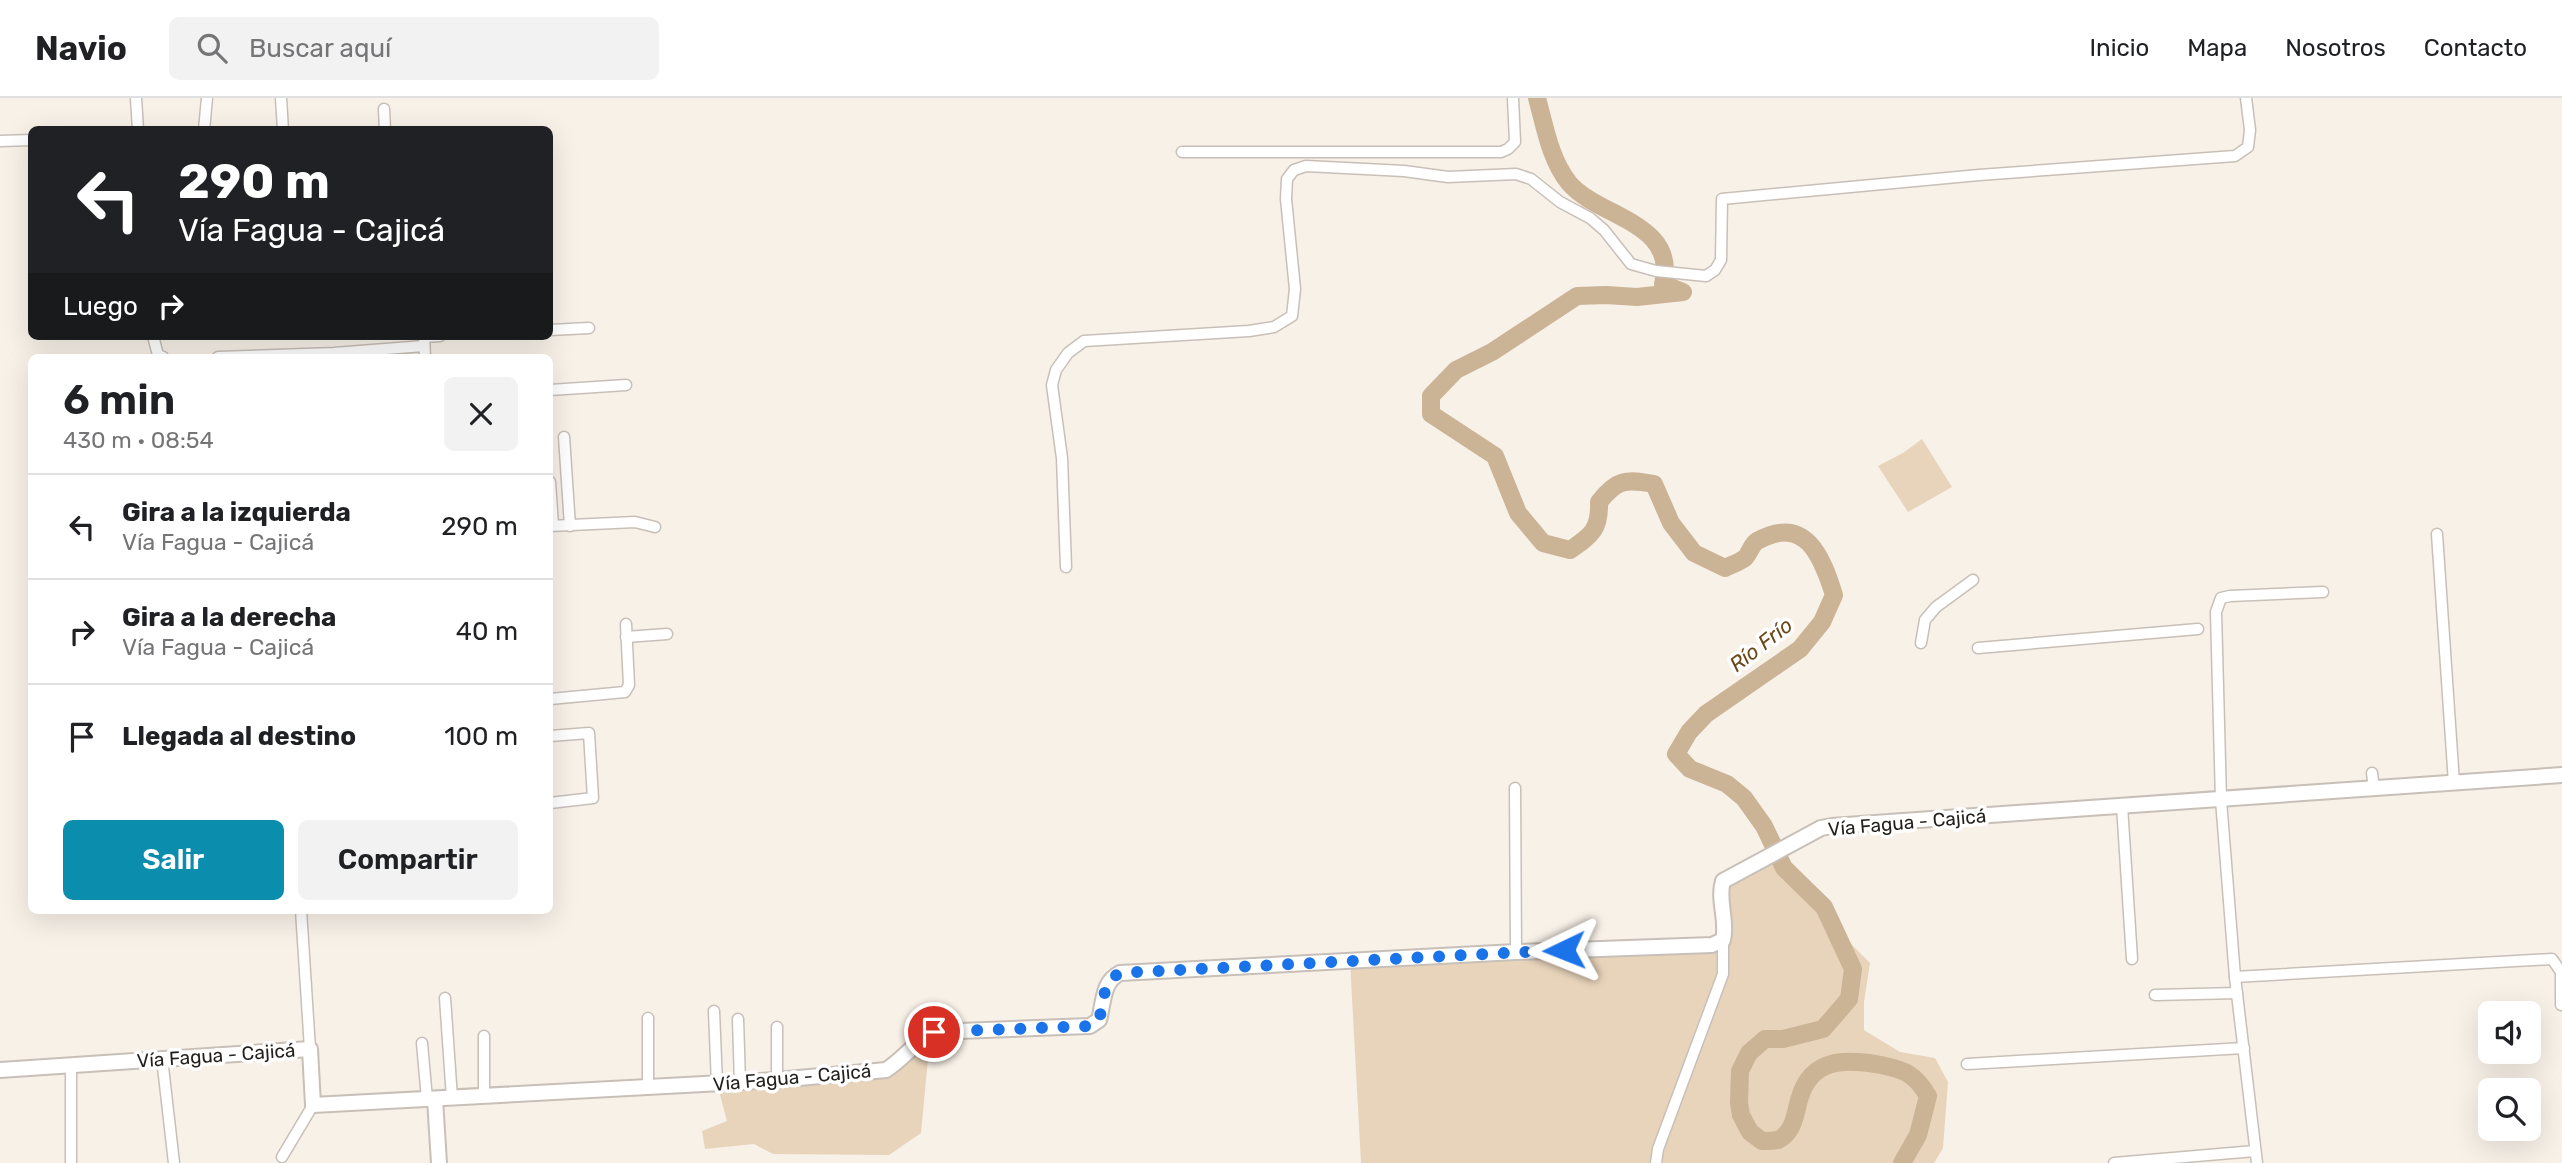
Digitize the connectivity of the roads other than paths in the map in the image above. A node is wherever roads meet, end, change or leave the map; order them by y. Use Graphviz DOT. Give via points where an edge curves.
graph roads {
  1 [pos="136,98"];
  2 [pos="206,98"];
  3 [pos="281,98"];
  4 [pos="1513,98"];
  5 [pos="2246,98"];
  6 [pos="384,109"];
  7 [pos="138,126"];
  8 [pos="204,126"];
  9 [pos="283,126"];
  10 [pos="385,126"];
  11 [pos="28,140"];
  12 [pos="0,141"];
  13 [pos="1182,152"];
  14 [pos="1979,175"];
  15 [pos="1979,188"];
  16 [pos="589,328"];
  17 [pos="553,330"];
  18 [pos="424,344"];
  19 [pos="342,354"];
  20 [pos="626,385"];
  21 [pos="553,390"];
  22 [pos="564,437"];
  23 [pos="553,525"];
  24 [pos="570,526"];
  25 [pos="655,527"];
  26 [pos="2437,534"];
  27 [pos="1066,568"];
  28 [pos="1973,580"];
  29 [pos="2323,592"];
  30 [pos="626,624"];
  31 [pos="2198,629"];
  32 [pos="667,634"];
  33 [pos="626,638"];
  34 [pos="1921,643"];
  35 [pos="1978,648"];
  36 [pos="553,699"];
  37 [pos="553,736"];
  38 [pos="2372,773"];
  39 [pos="2562,775"];
  40 [pos="2454,783"];
  41 [pos="1515,788"];
  42 [pos="2374,789"];
  43 [pos="2221,800"];
  44 [pos="553,803"];
  45 [pos="2122,806"];
  46 [pos="302,914"];
  47 [pos="1723,940"];
  48 [pos="1516,952"];
  49 [pos="2132,959"];
  50 [pos="2235,977"];
  51 [pos="2237,993"];
  52 [pos="2155,995"];
  53 [pos="445,998"];
  54 [pos="2561,1005"];
  55 [pos="714,1011"];
  56 [pos="648,1018"];
  57 [pos="738,1019"];
  58 [pos="777,1027"];
  59 [pos="484,1035"];
  60 [pos="422,1043"];
  61 [pos="2244,1048"];
  62 [pos="310,1049"];
  63 [pos="162,1058"];
  64 [pos="1967,1064"];
  65 [pos="71,1066"];
  66 [pos="0,1070"];
  67 [pos="777,1080"];
  68 [pos="740,1083"];
  69 [pos="717,1084"];
  70 [pos="648,1088"];
  71 [pos="484,1096"];
  72 [pos="452,1098"];
  73 [pos="431,1099"];
  74 [pos="313,1105"];
  75 [pos="2255,1152"];
  76 [pos="282,1157"];
  77 [pos="71,1163"];
  78 [pos="174,1163"];
  79 [pos="439,1163"];
  80 [pos="1656,1163"];
  81 [pos="2114,1163"];
  82 [pos="2257,1163"];
  1 -- 7 [label="street"];
  2 -- 8 [label="street"];
  3 -- 9 [label="street"];
  4 -- 13 [label="street" via="1515,142 1501,152"];
  5 -- 14 [label="street" via="2248,147 2235,156"];
  6 -- 10 [label="street"];
  11 -- 12 [label="street"];
  14 -- 15 [label="street"];
  14 -- 27 [label="street" via="1722,199 1721,260 1706,276 1631,264 1590,218 1516,174 1448,177 1306,166 1293,170 1287,179 1286,199 1295,289 1292,316 1274,327 1249,331 1084,341 1056,370 1052,385 1062,458"];
  16 -- 17 [label="street"];
  18 -- 19 [label="street"];
  20 -- 21 [label="street"];
  22 -- 24 [label="street"];
  23 -- 24 [label="street"];
  24 -- 25 [label="street" via="635,522"];
  26 -- 40 [label="street"];
  28 -- 34 [label="street" via="1925,620"];
  29 -- 43 [label="street" via="2230,596 2217,604"];
  30 -- 33 [label="street"];
  31 -- 35 [label="street"];
  32 -- 33 [label="street"];
  33 -- 36 [label="street" via="629,685 625,692"];
  37 -- 44 [label="street" via="589,733 593,798"];
  38 -- 42 [label="street"];
  39 -- 40 [label="street, Vía Fagua - Cajicá"];
  40 -- 42 [label="street, Vía Fagua - Cajicá"];
  41 -- 48 [label="street"];
  42 -- 43 [label="street, Vía Fagua - Cajicá"];
  43 -- 45 [label="street, Vía Fagua - Cajicá"];
  43 -- 50 [label="street"];
  45 -- 47 [label="street, Vía Fagua - Cajicá" via="1821,828 1723,881"];
  45 -- 49 [label="street"];
  46 -- 62 [label="street"];
  47 -- 48 [label="street, Vía Fagua - Cajicá" via="1712,945"];
  47 -- 80 [label="street" via="1723,974"];
  48 -- 67 [label="street, Vía Fagua - Cajicá" via="1120,973 1110,978 1099,1020 1090,1026 934,1032 919,1039 886,1070"];
  50 -- 51 [label="street"];
  50 -- 54 [label="street" via="2552,959 2561,972"];
  51 -- 52 [label="street"];
  51 -- 61 [label="street"];
  53 -- 72 [label="street"];
  55 -- 69 [label="street"];
  56 -- 70 [label="street"];
  57 -- 68 [label="street"];
  58 -- 67 [label="street"];
  59 -- 71 [label="street"];
  60 -- 73 [label="street"];
  61 -- 64 [label="street"];
  61 -- 75 [label="street"];
  62 -- 63 [label="street, Vía Fagua - Cajicá"];
  62 -- 74 [label="street, Vía Fagua - Cajicá"];
  63 -- 65 [label="street, Vía Fagua - Cajicá"];
  63 -- 78 [label="street"];
  65 -- 66 [label="street, Vía Fagua - Cajicá"];
  65 -- 77 [label="street"];
  67 -- 68 [label="street, Vía Fagua - Cajicá"];
  68 -- 69 [label="street, Vía Fagua - Cajicá"];
  69 -- 70 [label="street, Vía Fagua - Cajicá"];
  70 -- 71 [label="street, Vía Fagua - Cajicá"];
  71 -- 72 [label="street, Vía Fagua - Cajicá"];
  72 -- 73 [label="street, Vía Fagua - Cajicá"];
  73 -- 74 [label="street, Vía Fagua - Cajicá"];
  73 -- 79 [label="street"];
  74 -- 76 [label="street"];
  75 -- 81 [label="street"];
  75 -- 82 [label="street"];
}
